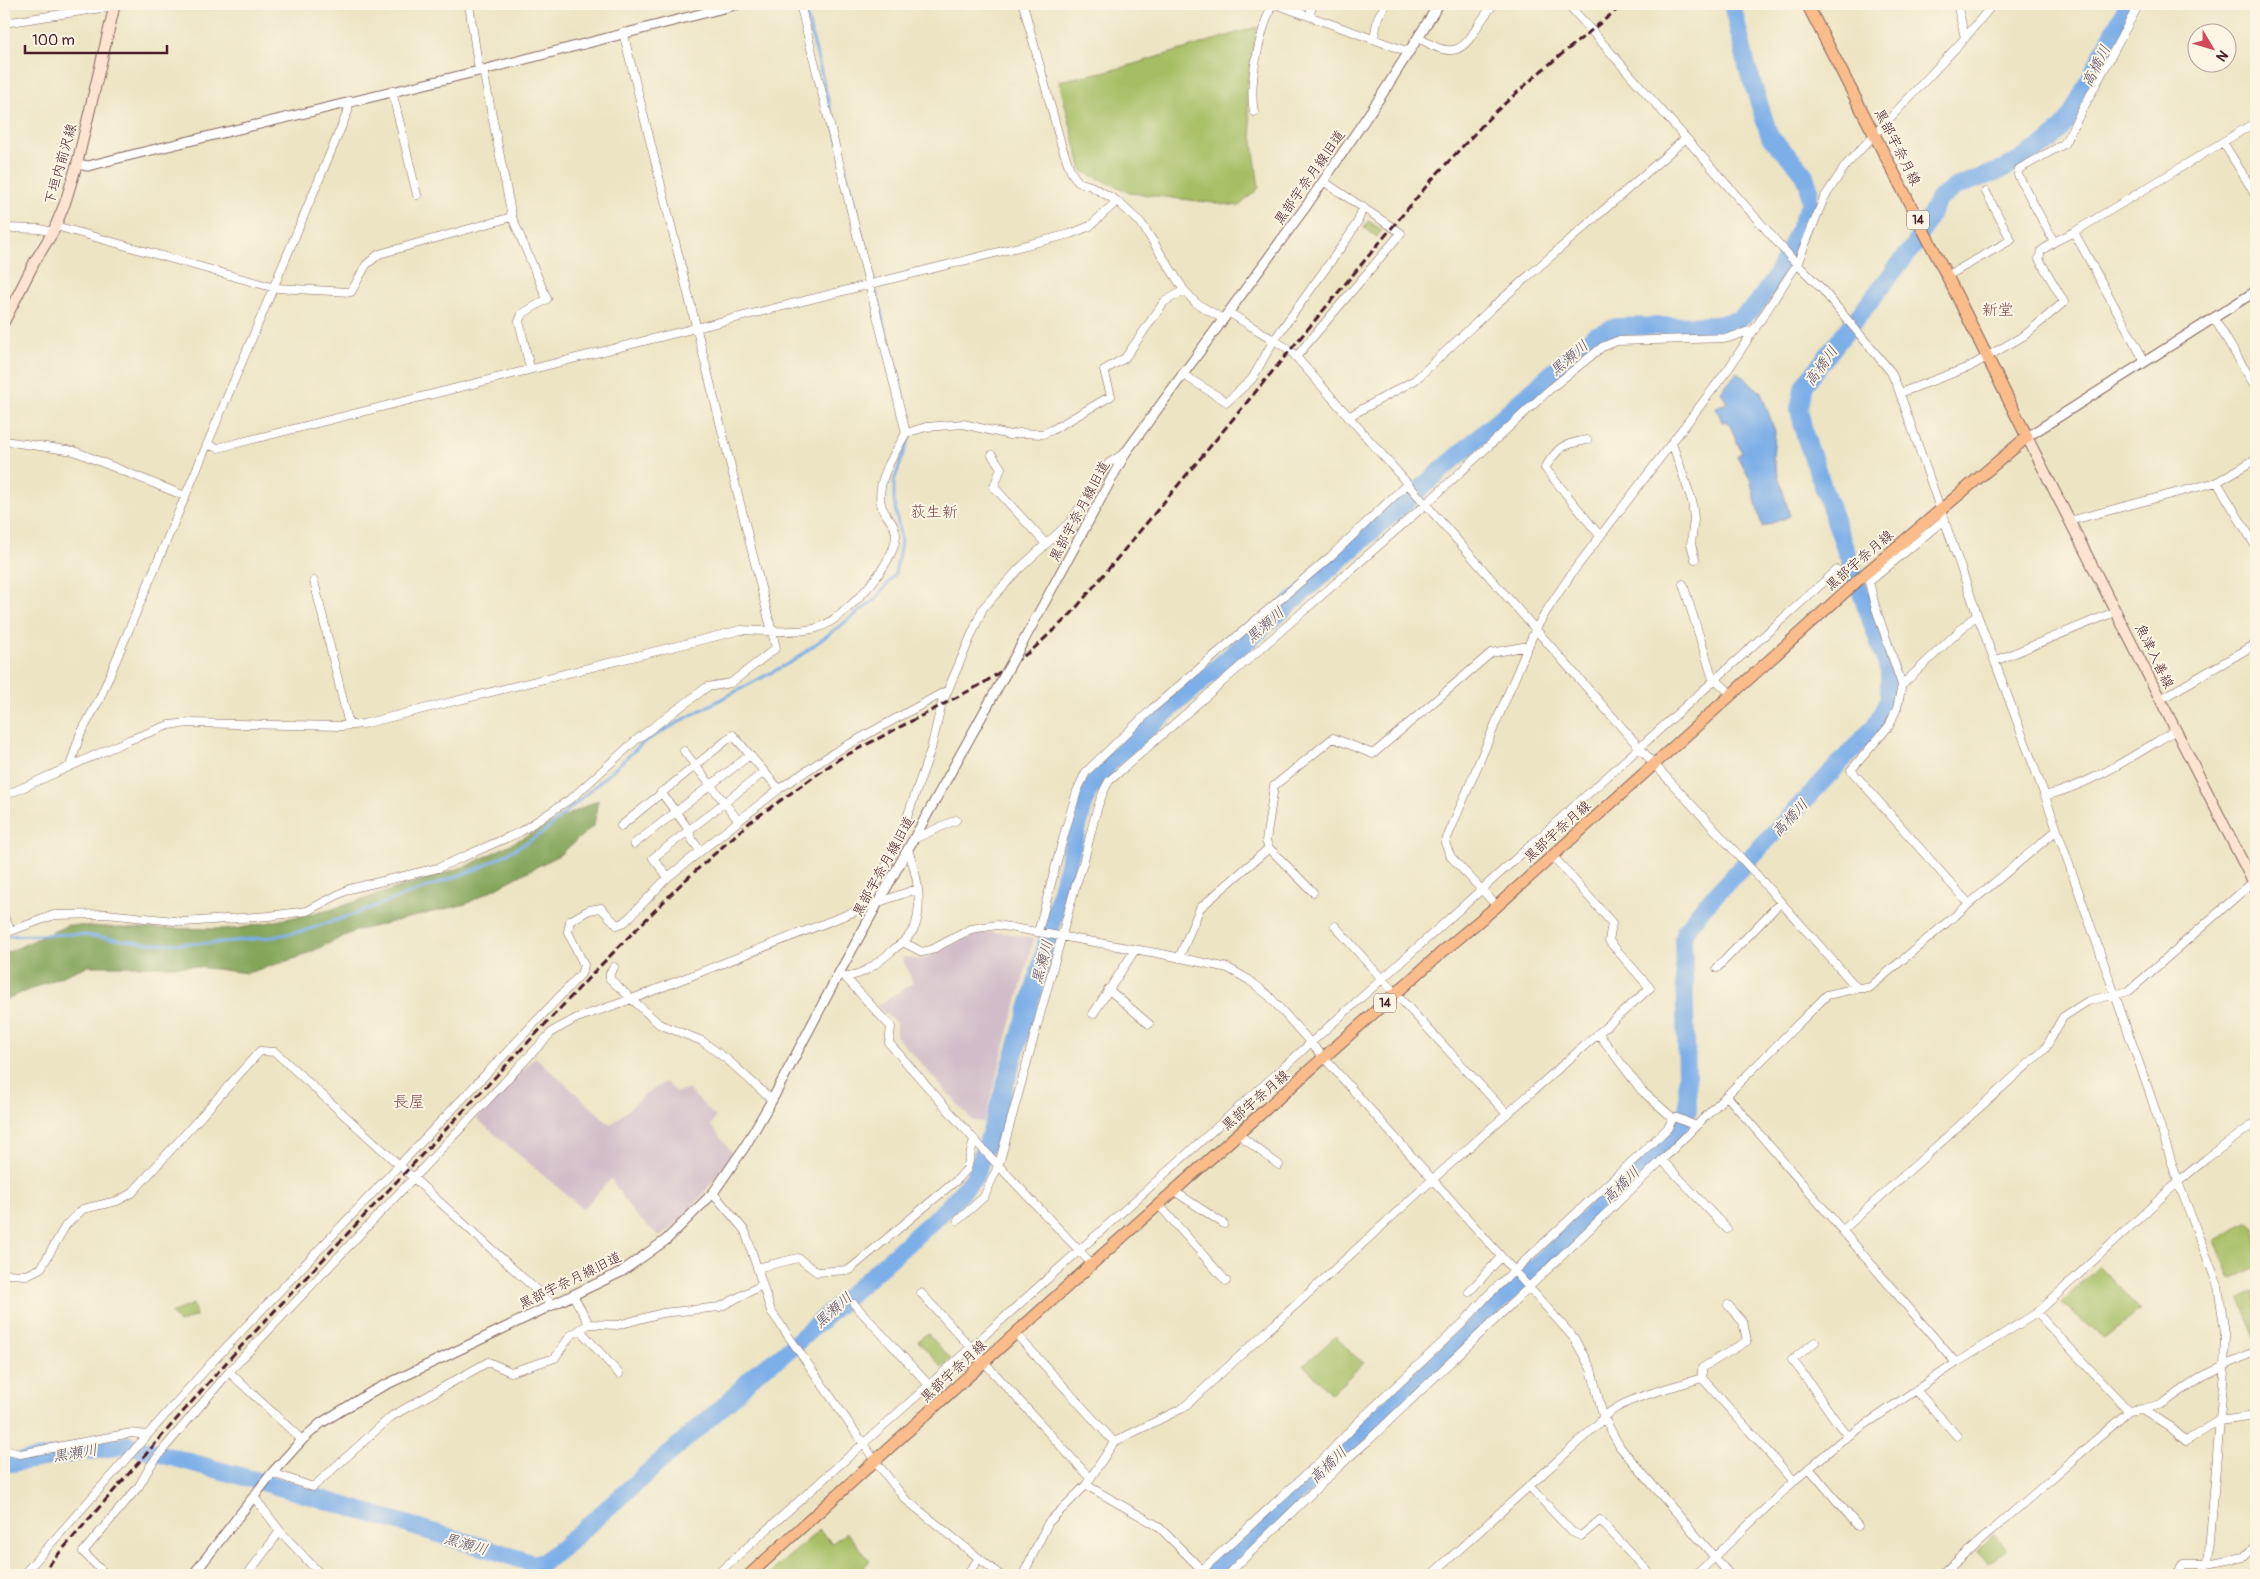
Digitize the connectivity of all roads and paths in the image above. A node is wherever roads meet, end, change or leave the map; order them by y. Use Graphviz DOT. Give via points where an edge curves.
graph roads {
  1 [pos="469,4"];
  2 [pos="739,4"];
  3 [pos="800,4"];
  4 [pos="1023,4"];
  5 [pos="1274,4"];
  6 [pos="1312,4"];
  7 [pos="1386,4"];
  8 [pos="1439,4"];
  9 [pos="1494,4"];
  10 [pos="1568,4"];
  11 [pos="1807,4"];
  12 [pos="1957,4"];
  13 [pos="1993,4"];
  14 [pos="2139,4"];
  15 [pos="115,5"];
  16 [pos="1310,16"];
  17 [pos="4,23"];
  18 [pos="623,32"];
  19 [pos="1418,37"];
  20 [pos="1374,38"];
  21 [pos="1965,38"];
  22 [pos="1409,52"];
  23 [pos="483,70"];
  24 [pos="392,91"];
  25 [pos="349,101"];
  26 [pos="1254,112"];
  27 [pos="2256,122"];
  28 [pos="1875,135"];
  29 [pos="1686,138"];
  30 [pos="2223,142"];
  31 [pos="77,164"];
  32 [pos="1324,181"];
  33 [pos="2253,185"];
  34 [pos="1986,192"];
  35 [pos="417,195"];
  36 [pos="2256,197"];
  37 [pos="1117,201"];
  38 [pos="1363,207"];
  39 [pos="512,217"];
  40 [pos="4,228"];
  41 [pos="54,229"];
  42 [pos="2074,232"];
  43 [pos="2054,242"];
  44 [pos="1795,262"];
  45 [pos="1947,276"];
  46 [pos="868,283"];
  47 [pos="275,288"];
  48 [pos="1184,290"];
  49 [pos="2256,291"];
  50 [pos="1226,316"];
  51 [pos="2214,318"];
  52 [pos="4,322"];
  53 [pos="698,328"];
  54 [pos="1755,329"];
  55 [pos="1274,340"];
  56 [pos="1987,356"];
  57 [pos="1296,357"];
  58 [pos="2146,362"];
  59 [pos="530,368"];
  60 [pos="1182,374"];
  61 [pos="2256,388"];
  62 [pos="1900,393"];
  63 [pos="1348,416"];
  64 [pos="906,433"];
  65 [pos="2027,437"];
  66 [pos="1587,440"];
  67 [pos="4,441"];
  68 [pos="1672,443"];
  69 [pos="208,445"];
  70 [pos="1126,452"];
  71 [pos="992,455"];
  72 [pos="2256,459"];
  73 [pos="2217,482"];
  74 [pos="1405,483"];
  75 [pos="185,496"];
  76 [pos="1423,504"];
  77 [pos="1943,514"];
  78 [pos="2069,521"];
  79 [pos="1600,536"];
  80 [pos="1046,544"];
  81 [pos="2256,547"];
  82 [pos="1695,559"];
  83 [pos="1837,570"];
  84 [pos="314,581"];
  85 [pos="1683,584"];
  86 [pos="2117,611"];
  87 [pos="1977,614"];
  88 [pos="1535,630"];
  89 [pos="772,631"];
  90 [pos="2256,644"];
  91 [pos="1528,646"];
  92 [pos="1995,661"];
  93 [pos="1716,680"];
  94 [pos="1902,685"];
  95 [pos="948,690"];
  96 [pos="1731,694"];
  97 [pos="2161,699"];
  98 [pos="349,725"];
  99 [pos="2176,730"];
  100 [pos="1640,748"];
  101 [pos="684,752"];
  102 [pos="750,755"];
  103 [pos="1654,764"];
  104 [pos="70,766"];
  105 [pos="694,766"];
  106 [pos="764,772"];
  107 [pos="710,785"];
  108 [pos="779,789"];
  109 [pos="661,792"];
  110 [pos="4,796"];
  111 [pos="2045,796"];
  112 [pos="724,803"];
  113 [pos="675,811"];
  114 [pos="738,820"];
  115 [pos="956,820"];
  116 [pos="621,826"];
  117 [pos="689,830"];
  118 [pos="2057,830"];
  119 [pos="914,839"];
  120 [pos="634,844"];
  121 [pos="1269,848"];
  122 [pos="908,850"];
  123 [pos="700,851"];
  124 [pos="1552,855"];
  125 [pos="668,877"];
  126 [pos="2255,885"];
  127 [pos="917,889"];
  128 [pos="1482,891"];
  129 [pos="1312,892"];
  130 [pos="879,902"];
  131 [pos="1781,902"];
  132 [pos="1969,904"];
  133 [pos="1496,906"];
  134 [pos="864,908"];
  135 [pos="4,917"];
  136 [pos="1335,926"];
  137 [pos="1039,932"];
  138 [pos="1060,936"];
  139 [pos="902,942"];
  140 [pos="1136,950"];
  141 [pos="1179,958"];
  142 [pos="614,967"];
  143 [pos="1717,968"];
  144 [pos="842,976"];
  145 [pos="1382,979"];
  146 [pos="1857,988"];
  147 [pos="1108,989"];
  148 [pos="1396,993"];
  149 [pos="2114,994"];
  150 [pos="632,999"];
  151 [pos="1093,1014"];
  152 [pos="1149,1024"];
  153 [pos="1598,1033"];
  154 [pos="1311,1043"];
  155 [pos="1324,1059"];
  156 [pos="1727,1096"];
  157 [pos="772,1100"];
  158 [pos="1507,1114"];
  159 [pos="1672,1118"];
  160 [pos="2256,1122"];
  161 [pos="1696,1126"];
  162 [pos="1238,1134"];
  163 [pos="976,1142"];
  164 [pos="1662,1160"];
  165 [pos="996,1162"];
  166 [pos="1279,1165"];
  167 [pos="400,1166"];
  168 [pos="415,1178"];
  169 [pos="1432,1180"];
  170 [pos="2178,1182"];
  171 [pos="1174,1191"];
  172 [pos="712,1193"];
  173 [pos="1158,1205"];
  174 [pos="958,1220"];
  175 [pos="1224,1224"];
  176 [pos="1727,1229"];
  177 [pos="1843,1230"];
  178 [pos="1079,1251"];
  179 [pos="1501,1257"];
  180 [pos="1092,1264"];
  181 [pos="757,1268"];
  182 [pos="1515,1272"];
  183 [pos="4,1274"];
  184 [pos="1226,1281"];
  185 [pos="762,1285"];
  186 [pos="1529,1288"];
  187 [pos="1469,1292"];
  188 [pos="921,1293"];
  189 [pos="573,1295"];
  190 [pos="553,1304"];
  191 [pos="854,1304"];
  192 [pos="1728,1305"];
  193 [pos="2037,1313"];
  194 [pos="589,1324"];
  195 [pos="580,1330"];
  196 [pos="1016,1334"];
  197 [pos="1815,1342"];
  198 [pos="970,1348"];
  199 [pos="2256,1351"];
  200 [pos="984,1363"];
  201 [pos="1956,1363"];
  202 [pos="2224,1366"];
  203 [pos="229,1372"];
  204 [pos="619,1374"];
  205 [pos="1702,1378"];
  206 [pos="929,1385"];
  207 [pos="1916,1390"];
  208 [pos="2142,1409"];
  209 [pos="2129,1411"];
  210 [pos="1603,1416"];
  211 [pos="2256,1416"];
  212 [pos="2219,1421"];
  213 [pos="1848,1436"];
  214 [pos="1957,1436"];
  215 [pos="145,1438"];
  216 [pos="302,1440"];
  217 [pos="1114,1442"];
  218 [pos="864,1444"];
  219 [pos="4,1450"];
  220 [pos="876,1462"];
  221 [pos="1809,1468"];
  222 [pos="272,1473"];
  223 [pos="1794,1481"];
  224 [pos="1088,1482"];
  225 [pos="1530,1487"];
  226 [pos="254,1497"];
  227 [pos="1858,1526"];
  228 [pos="280,1531"];
  229 [pos="2256,1545"];
  230 [pos="978,1558"];
  231 [pos="1714,1558"];
  232 [pos="2207,1564"];
  233 [pos="1202,1573"];
  234 [pos="23,1575"];
  235 [pos="106,1575"];
  236 [pos="193,1575"];
  237 [pos="247,1575"];
  238 [pos="321,1575"];
  239 [pos="716,1575"];
  240 [pos="749,1575"];
  241 [pos="967,1575"];
  242 [pos="1000,1575"];
  243 [pos="1023,1575"];
  244 [pos="1227,1575"];
  245 [pos="1431,1575"];
  246 [pos="1651,1575"];
  247 [pos="1696,1575"];
  248 [pos="1730,1575"];
  249 [pos="1941,1575"];
  250 [pos="2176,1575"];
  251 [pos="2207,1575"];
  1 -- 23 [label="street" via="478,65"];
  2 -- 18 [label="street"];
  3 -- 46 [label="street"];
  4 -- 37 [label="street" via="1071,172 1078,182"];
  5 -- 16 [label="street"];
  5 -- 26 [label="street" via="1266,18 1254,76"];
  6 -- 16 [label="street"];
  7 -- 20 [label="street" via="1378,17"];
  8 -- 19 [label="street, 黒部宇奈月線旧道"];
  9 -- 19 [label="street" via="1469,42 1459,48 1438,49"];
  10 -- 29 [label="street"];
  11 -- 28 [label="main road, 黒部宇奈月線 / 14"];
  12 -- 21 [label="street"];
  13 -- 21 [label="street"];
  14 -- 43 [label="street" via="2064,144 2019,169 2018,175"];
  15 -- 17 [label="street"];
  15 -- 31 [label="main road, 下垣内前沢線"];
  16 -- 20 [label="street"];
  18 -- 23 [label="street"];
  18 -- 53 [label="street"];
  19 -- 22 [label="street, 黒部宇奈月線旧道"];
  20 -- 22 [label="street"];
  21 -- 28 [label="street"];
  22 -- 32 [label="street, 黒部宇奈月線旧道"];
  23 -- 24 [label="street"];
  23 -- 39 [label="street"];
  24 -- 25 [label="street"];
  24 -- 35 [label="street"];
  25 -- 31 [label="street" via="88,166"];
  25 -- 47 [label="street" via="348,111"];
  27 -- 30 [label="street"];
  28 -- 44 [label="street" via="1846,165 1824,198"];
  28 -- 45 [label="main road, 黒部宇奈月線 / 14"];
  29 -- 44 [label="street"];
  29 -- 63 [label="street" via="1415,380"];
  30 -- 33 [label="street"];
  30 -- 42 [label="street"];
  31 -- 41 [label="main road, 下垣内前沢線"];
  32 -- 38 [label="street"];
  32 -- 50 [label="street, 黒部宇奈月線旧道"];
  33 -- 36 [label="street"];
  34 -- 45 [label="street" via="2011,240"];
  37 -- 46 [label="street" via="1090,226 1070,234"];
  37 -- 48 [label="street" via="1141,223"];
  38 -- 55 [label="street" via="1347,239"];
  38 -- 57 [label="street" via="1401,233"];
  39 -- 47 [label="street" via="379,254 366,265 351,292"];
  39 -- 59 [label="street" via="547,299 522,314 519,321"];
  40 -- 41 [label="street"];
  41 -- 47 [label="street"];
  41 -- 52 [label="main road, 下垣内前沢線"];
  42 -- 43 [label="street"];
  42 -- 58 [label="street"];
  43 -- 56 [label="street" via="2041,251 2039,259 2064,302 2038,326"];
  44 -- 54 [label="street"];
  44 -- 62 [label="street" via="1891,372"];
  45 -- 56 [label="main road, 黒部宇奈月線 / 14"];
  46 -- 53 [label="street"];
  46 -- 64 [label="street"];
  47 -- 69 [label="street"];
  48 -- 50 [label="street" via="1196,303"];
  48 -- 64 [label="street" via="1164,302 1125,358 1104,370 1111,396 1052,430 1043,434 1010,434 963,424 926,427"];
  49 -- 51 [label="street"];
  50 -- 55 [label="street"];
  50 -- 60 [label="street, 黒部宇奈月線旧道"];
  51 -- 58 [label="street"];
  51 -- 61 [label="street"];
  53 -- 59 [label="street"];
  53 -- 89 [label="street"];
  54 -- 68 [label="street"];
  54 -- 76 [label="street" via="1728,338 1616,341 1602,346"];
  55 -- 57 [label="street"];
  55 -- 60 [label="street" via="1252,379 1227,402"];
  56 -- 62 [label="street" via="1969,367"];
  56 -- 65 [label="main road, 黒部宇奈月線 / 14"];
  57 -- 63 [label="street"];
  58 -- 65 [label="street"];
  59 -- 69 [label="street" via="218,448"];
  60 -- 70 [label="street, 黒部宇奈月線旧道"];
  62 -- 77 [label="street"];
  63 -- 74 [label="street"];
  64 -- 89 [label="street" via="881,486 881,505 896,533 888,563 833,620 817,628"];
  65 -- 77 [label="main road, 黒部宇奈月線 / 14"];
  65 -- 78 [label="main road, 魚津入善線"];
  66 -- 79 [label="street" via="1566,444 1544,468"];
  67 -- 75 [label="street" via="74,451"];
  68 -- 79 [label="street"];
  68 -- 82 [label="street" via="1692,501 1691,544"];
  69 -- 75 [label="street"];
  70 -- 80 [label="street" via="1109,463 1071,521"];
  70 -- 119 [label="street, 黒部宇奈月線旧道, bridge"];
  71 -- 80 [label="street" via="1001,468 994,487"];
  72 -- 73 [label="street"];
  73 -- 78 [label="street"];
  73 -- 81 [label="street"];
  74 -- 76 [label="street"];
  74 -- 137 [label="street" via="1331,556 1153,708 1086,772 1069,817"];
  75 -- 104 [label="street" via="100,698 80,734"];
  76 -- 88 [label="street"];
  76 -- 138 [label="street" via="1109,781 1102,794 1084,865"];
  77 -- 87 [label="street"];
  77 -- 94 [label="street" via="1869,582"];
  77 -- 96 [label="main road, 黒部宇奈月線 / 14"];
  78 -- 86 [label="main road, 魚津入善線"];
  79 -- 88 [label="street"];
  80 -- 95 [label="street" via="983,608"];
  83 -- 93 [label="street"];
  84 -- 98 [label="street"];
  85 -- 93 [label="street"];
  86 -- 92 [label="street"];
  86 -- 97 [label="main road, 魚津入善線"];
  87 -- 92 [label="street"];
  87 -- 94 [label="street"];
  88 -- 91 [label="street"];
  88 -- 100 [label="street"];
  89 -- 98 [label="street" via="741,630"];
  89 -- 135 [label="street" via="776,648 758,664 731,683 707,687 636,740 572,798 520,832 438,868 349,889 307,911 269,916 184,922 107,914 54,915 11,931"];
  90 -- 97 [label="street"];
  91 -- 121 [label="street" via="1491,653 1373,754 1333,738 1274,786 1266,841"];
  91 -- 128 [label="street" via="1446,844 1451,857"];
  92 -- 111 [label="street"];
  93 -- 96 [label="street"];
  93 -- 100 [label="street"];
  94 -- 132 [label="street" via="1889,726 1851,770"];
  95 -- 108 [label="street" via="835,752"];
  95 -- 134 [label="street" via="898,843"];
  96 -- 103 [label="main road, 黒部宇奈月線 / 14"];
  97 -- 99 [label="main road, 魚津入善線"];
  98 -- 104 [label="street" via="169,725"];
  99 -- 111 [label="street" via="2070,790"];
  99 -- 126 [label="main road, 魚津入善線"];
  100 -- 103 [label="street"];
  100 -- 128 [label="street"];
  101 -- 105 [label="street"];
  102 -- 105 [label="street" via="733,735"];
  102 -- 106 [label="street"];
  102 -- 107 [label="street"];
  103 -- 124 [label="main road, 黒部宇奈月線 / 14"];
  103 -- 131 [label="street"];
  104 -- 110 [label="street"];
  105 -- 107 [label="street"];
  105 -- 109 [label="street"];
  106 -- 108 [label="street"];
  106 -- 112 [label="street"];
  107 -- 112 [label="street"];
  107 -- 113 [label="street"];
  108 -- 114 [label="street"];
  109 -- 113 [label="street"];
  109 -- 116 [label="street"];
  111 -- 118 [label="street"];
  112 -- 114 [label="street"];
  112 -- 117 [label="street"];
  113 -- 117 [label="street"];
  113 -- 120 [label="street"];
  114 -- 123 [label="street"];
  115 -- 119 [label="street"];
  117 -- 123 [label="street"];
  117 -- 125 [label="street" via="653,858"];
  118 -- 132 [label="street"];
  118 -- 149 [label="street"];
  119 -- 122 [label="street, 黒部宇奈月線旧道"];
  121 -- 129 [label="street"];
  121 -- 141 [label="street" via="1200,908"];
  122 -- 127 [label="street" via="915,868"];
  122 -- 130 [label="street, 黒部宇奈月線旧道"];
  123 -- 125 [label="street"];
  124 -- 133 [label="main road, 黒部宇奈月線 / 14"];
  124 -- 153 [label="street" via="1612,923 1609,941 1650,988"];
  125 -- 167 [label="street" via="625,922 617,925 600,908 570,920 568,932 584,965 582,974"];
  126 -- 149 [label="street" via="2129,991"];
  127 -- 130 [label="street"];
  127 -- 139 [label="street" via="918,912 914,929"];
  128 -- 133 [label="street"];
  128 -- 145 [label="street"];
  130 -- 134 [label="street"];
  130 -- 144 [label="street, 黒部宇奈月線旧道"];
  131 -- 143 [label="street"];
  131 -- 146 [label="street"];
  132 -- 146 [label="street" via="1869,988"];
  133 -- 148 [label="main road, 黒部宇奈月線 / 14"];
  134 -- 150 [label="street"];
  136 -- 145 [label="street"];
  137 -- 138 [label="street"];
  137 -- 139 [label="street" via="997,925 970,929 922,952"];
  138 -- 140 [label="street"];
  138 -- 165 [label="street"];
  139 -- 144 [label="street" via="862,973"];
  140 -- 141 [label="street"];
  140 -- 147 [label="street"];
  141 -- 154 [label="street" via="1228,968 1249,980 1268,995"];
  142 -- 150 [label="street" via="610,979"];
  144 -- 157 [label="street, 黒部宇奈月線旧道"];
  144 -- 163 [label="street" via="891,1026 889,1043"];
  145 -- 148 [label="street"];
  145 -- 154 [label="street"];
  146 -- 156 [label="street" via="1827,995"];
  147 -- 151 [label="street"];
  147 -- 152 [label="street"];
  148 -- 155 [label="main road, 黒部宇奈月線 / 14"];
  148 -- 158 [label="street"];
  149 -- 170 [label="street"];
  149 -- 177 [label="street" via="2088,1001 2063,1017 2045,1049"];
  150 -- 157 [label="street" via="659,1024 702,1041"];
  150 -- 168 [label="street" via="578,1018 553,1031"];
  153 -- 158 [label="street"];
  153 -- 159 [label="street" via="1642,1091"];
  154 -- 155 [label="street"];
  154 -- 178 [label="street"];
  155 -- 162 [label="main road, 黒部宇奈月線 / 14"];
  155 -- 169 [label="street"];
  156 -- 161 [label="street"];
  156 -- 177 [label="street"];
  157 -- 172 [label="street, 黒部宇奈月線旧道"];
  158 -- 169 [label="street"];
  159 -- 161 [label="street"];
  159 -- 182 [label="street" via="1668,1128"];
  160 -- 170 [label="street"];
  161 -- 164 [label="street"];
  162 -- 166 [label="street"];
  162 -- 171 [label="main road, 黒部宇奈月線 / 14"];
  163 -- 165 [label="street"];
  163 -- 181 [label="street" via="967,1169 849,1270 817,1272 798,1258"];
  164 -- 176 [label="street"];
  164 -- 186 [label="street"];
  165 -- 174 [label="street" via="984,1197"];
  165 -- 178 [label="street"];
  167 -- 168 [label="street"];
  167 -- 183 [label="street" via="275,1052 260,1051 132,1193 83,1209 66,1225 41,1268 27,1275"];
  167 -- 215 [label="street" via="214,1360"];
  168 -- 190 [label="street"];
  168 -- 203 [label="street"];
  169 -- 179 [label="street"];
  169 -- 217 [label="street" via="1183,1408"];
  170 -- 193 [label="street"];
  170 -- 202 [label="street" via="2218,1286 2225,1333"];
  171 -- 173 [label="main road, 黒部宇奈月線 / 14"];
  171 -- 175 [label="street"];
  172 -- 181 [label="street" via="745,1231"];
  172 -- 189 [label="street, 黒部宇奈月線旧道" via="666,1240 621,1272"];
  173 -- 180 [label="main road, 黒部宇奈月線 / 14"];
  173 -- 184 [label="street"];
  177 -- 201 [label="street"];
  178 -- 180 [label="street"];
  178 -- 198 [label="street"];
  179 -- 182 [label="street"];
  179 -- 187 [label="street"];
  180 -- 196 [label="main road, 黒部宇奈月線 / 14"];
  181 -- 185 [label="street"];
  182 -- 186 [label="street"];
  182 -- 233 [label="street"];
  185 -- 194 [label="street" via="720,1306 662,1313 618,1325"];
  185 -- 218 [label="street" via="771,1311"];
  186 -- 210 [label="street" via="1574,1338 1591,1369"];
  186 -- 244 [label="street"];
  188 -- 198 [label="street"];
  189 -- 190 [label="street, 黒部宇奈月線旧道"];
  189 -- 194 [label="street"];
  190 -- 216 [label="street, 黒部宇奈月線旧道" via="373,1391 342,1408"];
  191 -- 206 [label="street"];
  192 -- 205 [label="street" via="1743,1322 1747,1341 1702,1368"];
  193 -- 201 [label="street"];
  193 -- 209 [label="street"];
  194 -- 195 [label="street"];
  195 -- 204 [label="street"];
  195 -- 222 [label="street" via="570,1336 555,1358 511,1372 488,1362 392,1416 314,1487"];
  196 -- 200 [label="main road, 黒部宇奈月線 / 14"];
  196 -- 217 [label="street"];
  197 -- 213 [label="street" via="1792,1360"];
  198 -- 200 [label="street"];
  198 -- 206 [label="street"];
  199 -- 202 [label="street"];
  200 -- 220 [label="main road, 黒部宇奈月線 / 14"];
  200 -- 224 [label="street"];
  201 -- 207 [label="street"];
  202 -- 208 [label="street" via="2162,1404"];
  202 -- 212 [label="street"];
  203 -- 216 [label="street"];
  203 -- 235 [label="street" via="83,1552"];
  205 -- 210 [label="street" via="1620,1404"];
  205 -- 223 [label="street"];
  206 -- 218 [label="street"];
  207 -- 213 [label="street"];
  207 -- 214 [label="street"];
  208 -- 209 [label="street"];
  208 -- 212 [label="street" via="2186,1441"];
  209 -- 249 [label="street"];
  210 -- 225 [label="street"];
  210 -- 231 [label="street" via="1620,1447"];
  211 -- 212 [label="street"];
  212 -- 232 [label="street"];
  213 -- 221 [label="street"];
  215 -- 219 [label="street" via="131,1433 20,1454"];
  215 -- 234 [label="street"];
  216 -- 222 [label="street, 黒部宇奈月線旧道"];
  217 -- 224 [label="street"];
  218 -- 220 [label="street"];
  218 -- 239 [label="street"];
  220 -- 230 [label="street" via="905,1499"];
  220 -- 240 [label="main road, 黒部宇奈月線 / 14"];
  221 -- 223 [label="street"];
  221 -- 227 [label="street"];
  222 -- 226 [label="street, 黒部宇奈月線旧道"];
  223 -- 231 [label="street"];
  224 -- 233 [label="street" via="1158,1526"];
  224 -- 243 [label="street" via="1048,1523"];
  225 -- 245 [label="street"];
  225 -- 246 [label="street" via="1572,1532 1581,1536 1600,1520"];
  226 -- 228 [label="street"];
  226 -- 236 [label="street, 黒部宇奈月線旧道"];
  228 -- 237 [label="street"];
  228 -- 238 [label="street"];
  229 -- 232 [label="street" via="2244,1557"];
  230 -- 241 [label="street"];
  230 -- 242 [label="street"];
  231 -- 247 [label="street"];
  231 -- 248 [label="street"];
  232 -- 250 [label="street" via="2184,1564"];
  232 -- 251 [label="street"];
}
